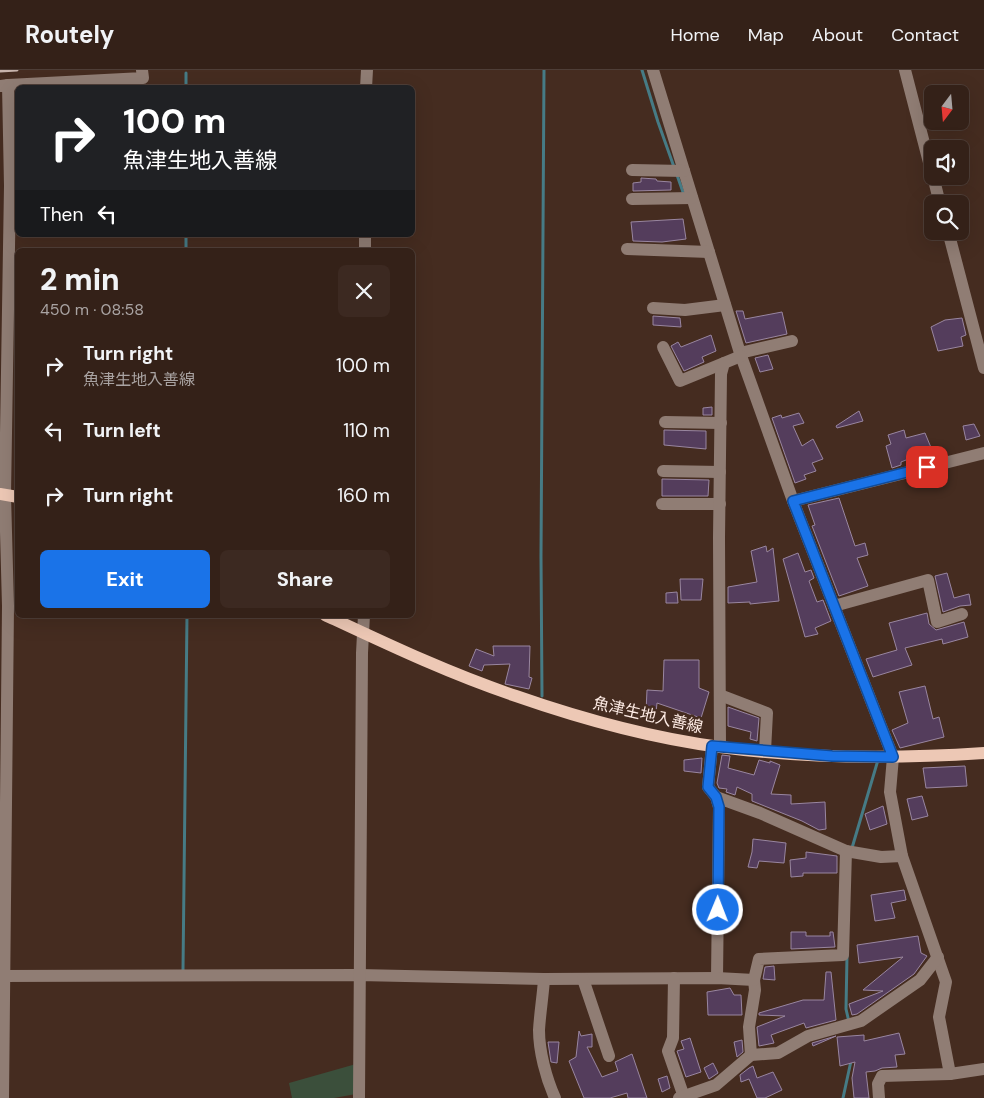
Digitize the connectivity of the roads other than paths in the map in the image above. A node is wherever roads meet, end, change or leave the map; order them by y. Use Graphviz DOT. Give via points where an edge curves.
graph roads {
  1 [pos="142,70"];
  2 [pos="366,70"];
  3 [pos="653,70"];
  4 [pos="905,70"];
  5 [pos="21,85"];
  6 [pos="366,85"];
  7 [pos="4,86"];
  8 [pos="924,141"];
  9 [pos="632,170"];
  10 [pos="684,171"];
  11 [pos="692,198"];
  12 [pos="632,199"];
  13 [pos="950,240"];
  14 [pos="627,249"];
  15 [pos="709,252"];
  16 [pos="725,304"];
  17 [pos="653,308"];
  18 [pos="792,341"];
  19 [pos="663,347"];
  20 [pos="740,354"];
  21 [pos="724,363"];
  22 [pos="984,368"];
  23 [pos="665,422"];
  24 [pos="721,423"];
  25 [pos="984,453"];
  26 [pos="663,471"];
  27 [pos="720,472"];
  28 [pos="8,495"];
  29 [pos="793,501"];
  30 [pos="662,504"];
  31 [pos="720,504"];
  32 [pos="12,562"];
  33 [pos="834,606"];
  34 [pos="962,614"];
  35 [pos="332,618"];
  36 [pos="364,618"];
  37 [pos="364,633"];
  38 [pos="720,695"];
  39 [pos="716,746"];
  40 [pos="765,751"];
  41 [pos="984,753"];
  42 [pos="893,757"];
  43 [pos="716,797"];
  44 [pos="846,851"];
  45 [pos="902,856"];
  46 [pos="938,958"];
  47 [pos="359,975"];
  48 [pos="2,976"];
  49 [pos="583,978"];
  50 [pos="674,978"];
  51 [pos="717,978"];
  52 [pos="544,979"];
  53 [pos="754,980"];
  54 [pos="751,1055"];
  55 [pos="609,1056"];
  56 [pos="984,1069"];
  57 [pos="950,1074"];
  58 [pos="716,1092"];
  59 [pos="682,1097"];
  60 [pos="3,1098"];
  61 [pos="359,1098"];
  62 [pos="555,1098"];
  63 [pos="880,1098"];
  1 -- 5 [label="street" via="143,78"];
  2 -- 6 [label="street"];
  3 -- 10 [label="street"];
  4 -- 8 [label="street"];
  7 -- 28 [label="street" via="10,186"];
  9 -- 10 [label="street"];
  10 -- 11 [label="street"];
  11 -- 12 [label="street"];
  11 -- 15 [label="street"];
  13 -- 22 [label="street"];
  14 -- 15 [label="street"];
  15 -- 16 [label="street"];
  16 -- 17 [label="street" via="685,310"];
  16 -- 20 [label="street"];
  18 -- 20 [label="street"];
  19 -- 21 [label="street" via="680,381"];
  20 -- 21 [label="street"];
  20 -- 29 [label="street"];
  21 -- 24 [label="street"];
  23 -- 24 [label="street"];
  24 -- 27 [label="street"];
  25 -- 29 [label="street"];
  26 -- 27 [label="street"];
  27 -- 31 [label="street"];
  28 -- 32 [label="street"];
  29 -- 33 [label="street"];
  30 -- 31 [label="street"];
  31 -- 38 [label="street"];
  32 -- 48 [label="street" via="8,624"];
  33 -- 34 [label="street" via="928,580 937,622"];
  33 -- 42 [label="street"];
  35 -- 37 [label="main road, 魚津生地入善線"];
  36 -- 37 [label="street"];
  37 -- 39 [label="main road, 魚津生地入善線" via="442,668 543,705 638,731"];
  37 -- 47 [label="street"];
  38 -- 39 [label="street"];
  38 -- 40 [label="street" via="767,713"];
  39 -- 40 [label="main road, 魚津生地入善線"];
  39 -- 43 [label="street" via="708,787"];
  40 -- 42 [label="main road, 魚津生地入善線"];
  41 -- 42 [label="main road, 魚津生地入善線"];
  42 -- 45 [label="street" via="890,792"];
  43 -- 44 [label="street"];
  43 -- 51 [label="street" via="719,807"];
  44 -- 45 [label="street"];
  44 -- 53 [label="street" via="843,955 759,959"];
  45 -- 46 [label="street"];
  46 -- 54 [label="street" via="920,980 861,1020 808,1036 778,1053"];
  46 -- 57 [label="street" via="946,982 939,1017"];
  47 -- 48 [label="street"];
  47 -- 52 [label="street"];
  47 -- 61 [label="street"];
  48 -- 60 [label="street"];
  49 -- 50 [label="street"];
  49 -- 52 [label="street"];
  49 -- 55 [label="street"];
  50 -- 51 [label="street"];
  50 -- 59 [label="street" via="673,1038 668,1051"];
  51 -- 53 [label="street"];
  52 -- 62 [label="street" via="540,1046"];
  53 -- 54 [label="street" via="756,990 748,1027"];
  54 -- 58 [label="street"];
  56 -- 57 [label="street"];
  57 -- 63 [label="street" via="882,1076 878,1084"];
  58 -- 59 [label="street"];
}
